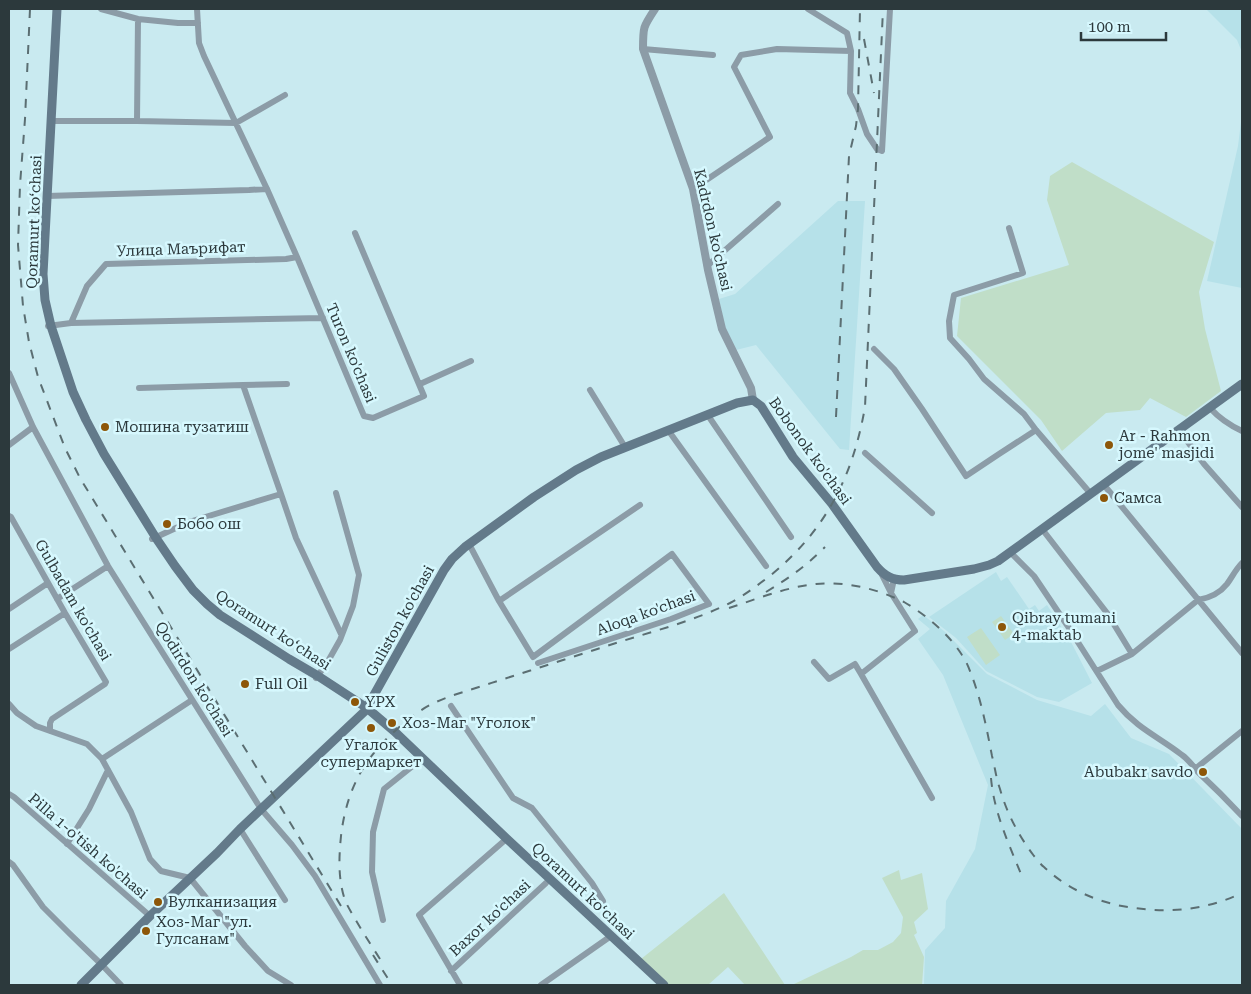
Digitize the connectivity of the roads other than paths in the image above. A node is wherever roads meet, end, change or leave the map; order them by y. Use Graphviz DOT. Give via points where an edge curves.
graph roads {
  1 [pos="56,9"];
  2 [pos="101,9"];
  3 [pos="197,9"];
  4 [pos="655,9"];
  5 [pos="808,9"];
  6 [pos="890,9"];
  7 [pos="138,19"];
  8 [pos="198,23"];
  9 [pos="643,49"];
  10 [pos="851,51"];
  11 [pos="713,55"];
  12 [pos="285,95"];
  13 [pos="52,121"];
  14 [pos="137,121"];
  15 [pos="236,123"];
  16 [pos="267,189"];
  17 [pos="693,189"];
  18 [pos="48,196"];
  19 [pos="778,204"];
  20 [pos="1010,228"];
  21 [pos="355,233"];
  22 [pos="297,256"];
  23 [pos="707,266"];
  24 [pos="323,318"];
  25 [pos="70,323"];
  26 [pos="50,326"];
  27 [pos="874,349"];
  28 [pos="471,362"];
  29 [pos="9,374"];
  30 [pos="288,384"];
  31 [pos="420,384"];
  32 [pos="1242,384"];
  33 [pos="243,385"];
  34 [pos="139,388"];
  35 [pos="590,390"];
  36 [pos="753,400"];
  37 [pos="1210,408"];
  38 [pos="707,414"];
  39 [pos="33,427"];
  40 [pos="668,430"];
  41 [pos="1036,430"];
  42 [pos="1179,430"];
  43 [pos="1242,431"];
  44 [pos="9,444"];
  45 [pos="625,447"];
  46 [pos="865,452"];
  47 [pos="1104,485"];
  48 [pos="336,493"];
  49 [pos="281,494"];
  50 [pos="1091,494"];
  51 [pos="640,505"];
  52 [pos="1242,507"];
  53 [pos="932,513"];
  54 [pos="9,516"];
  55 [pos="1042,529"];
  56 [pos="792,537"];
  57 [pos="154,539"];
  58 [pos="469,544"];
  59 [pos="1011,553"];
  60 [pos="1242,563"];
  61 [pos="108,566"];
  62 [pos="766,566"];
  63 [pos="880,571"];
  64 [pos="894,579"];
  65 [pos="48,583"];
  66 [pos="891,593"];
  67 [pos="57,599"];
  68 [pos="1198,600"];
  69 [pos="499,601"];
  70 [pos="9,609"];
  71 [pos="65,614"];
  72 [pos="342,634"];
  73 [pos="9,649"];
  74 [pos="1241,650"];
  75 [pos="1132,654"];
  76 [pos="814,662"];
  77 [pos="538,663"];
  78 [pos="1097,671"];
  79 [pos="861,674"];
  80 [pos="317,677"];
  81 [pos="192,700"];
  82 [pos="9,704"];
  83 [pos="451,706"];
  84 [pos="366,710"];
  85 [pos="50,731"];
  86 [pos="1242,733"];
  87 [pos="102,759"];
  88 [pos="419,761"];
  89 [pos="1195,769"];
  90 [pos="108,770"];
  91 [pos="9,794"];
  92 [pos="932,798"];
  93 [pos="260,809"];
  94 [pos="1242,816"];
  95 [pos="240,829"];
  96 [pos="504,841"];
  97 [pos="67,844"];
  98 [pos="9,862"];
  99 [pos="190,878"];
  100 [pos="546,883"];
  101 [pos="285,900"];
  102 [pos="603,901"];
  103 [pos="150,916"];
  104 [pos="384,920"];
  105 [pos="610,938"];
  106 [pos="102,965"];
  107 [pos="451,971"];
  108 [pos="80,985"];
  109 [pos="121,985"];
  110 [pos="291,985"];
  111 [pos="380,985"];
  112 [pos="460,985"];
  113 [pos="541,985"];
  114 [pos="659,985"];
  115 [pos="664,985"];
  1 -- 13 [label="main road, Qoramurt koʻchasi"];
  1 -- 26 [label="main road, Qoramurt koʻchasi" via="41,274"];
  2 -- 7 [label="street"];
  3 -- 8 [label="street, Turon ko'chasi"];
  4 -- 9 [label="street, Kadrdon ko'chasi" via="644,25"];
  5 -- 10 [label="street" via="847,33"];
  6 -- 10 [label="street" via="882,151 867,134 850,93"];
  7 -- 8 [label="street"];
  7 -- 14 [label="street"];
  8 -- 15 [label="street, Turon ko'chasi" via="199,43"];
  9 -- 11 [label="street"];
  9 -- 17 [label="street, Kadrdon ko'chasi"];
  10 -- 17 [label="street" via="777,49 741,55 734,67 770,137"];
  12 -- 15 [label="street"];
  13 -- 14 [label="street"];
  13 -- 18 [label="main road, Qoramurt koʻchasi"];
  14 -- 15 [label="street"];
  15 -- 16 [label="street, Turon ko'chasi"];
  16 -- 18 [label="street"];
  16 -- 22 [label="street, Turon ko'chasi"];
  17 -- 23 [label="street, Kadrdon ko'chasi"];
  18 -- 26 [label="main road, Qoramurt koʻchasi" via="44,274"];
  19 -- 23 [label="street"];
  20 -- 41 [label="street" via="1023,273 954,295 949,321 950,338 984,380 1024,414"];
  21 -- 31 [label="street"];
  22 -- 24 [label="street, Turon ko'chasi"];
  22 -- 25 [label="street, Улица Маърифат" via="286,259 106,264 87,286"];
  23 -- 36 [label="street, Kadrdon ko'chasi" via="722,329 752,388"];
  24 -- 25 [label="street"];
  24 -- 31 [label="street, Turon ko'chasi" via="364,416 373,418 424,396"];
  25 -- 26 [label="street"];
  26 -- 57 [label="main road, Qoramurt koʻchasi" via="70,392 84,422 102,457"];
  27 -- 41 [label="street" via="894,369 966,476"];
  28 -- 31 [label="street"];
  29 -- 39 [label="street, Qodirdon ko'chasi"];
  30 -- 33 [label="street"];
  32 -- 37 [label="main road"];
  33 -- 34 [label="street"];
  33 -- 49 [label="street"];
  35 -- 45 [label="street"];
  36 -- 38 [label="main road, Bobonok ko'chasi"];
  36 -- 63 [label="main road, Bobonok ko'chasi" via="761,406 793,457"];
  37 -- 42 [label="main road"];
  37 -- 43 [label="street" via="1218,418"];
  38 -- 40 [label="main road, Bobonok ko'chasi"];
  38 -- 56 [label="street"];
  39 -- 44 [label="street"];
  39 -- 61 [label="street, Qodirdon ko'chasi"];
  40 -- 45 [label="main road, Bobonok ko'chasi"];
  40 -- 62 [label="street"];
  41 -- 50 [label="street"];
  42 -- 47 [label="main road"];
  42 -- 52 [label="street"];
  45 -- 58 [label="main road, Bobonok ko'chasi" via="567,475"];
  46 -- 53 [label="street"];
  47 -- 50 [label="main road"];
  47 -- 68 [label="street"];
  48 -- 72 [label="street" via="359,575 353,606"];
  49 -- 57 [label="street" via="190,522"];
  49 -- 72 [label="street" via="296,538"];
  50 -- 55 [label="main road"];
  51 -- 69 [label="street"];
  54 -- 65 [label="street, Gulbadam ko'chasi"];
  55 -- 59 [label="main road"];
  55 -- 75 [label="street" via="1107,613"];
  57 -- 80 [label="main road, Qoramurt koʻchasi" via="185,585 209,610 250,639"];
  58 -- 69 [label="street"];
  58 -- 84 [label="main road, Guliston ko'chasi" via="444,570"];
  59 -- 64 [label="main road" via="994,564 974,570"];
  59 -- 78 [label="street" via="1034,576"];
  60 -- 68 [label="street" via="1226,586 1210,598"];
  61 -- 67 [label="street"];
  61 -- 81 [label="street, Qodirdon ko'chasi"];
  63 -- 64 [label="main road, Bobonok ko'chasi"];
  63 -- 66 [label="street"];
  64 -- 66 [label="street"];
  65 -- 67 [label="street, Gulbadam ko'chasi"];
  65 -- 70 [label="street"];
  66 -- 79 [label="street" via="915,632"];
  67 -- 71 [label="street, Gulbadam ko'chasi"];
  68 -- 74 [label="street"];
  68 -- 75 [label="street"];
  69 -- 77 [label="street, Aloqa ko'chasi" via="533,657 672,554 709,604"];
  71 -- 73 [label="street"];
  71 -- 85 [label="street, Gulbadam ko'chasi" via="106,683 52,719"];
  72 -- 80 [label="street"];
  75 -- 78 [label="street"];
  76 -- 79 [label="street" via="830,679 855,664"];
  78 -- 89 [label="street" via="1125,713 1148,733 1184,756"];
  79 -- 92 [label="street"];
  80 -- 84 [label="main road, Qoramurt koʻchasi"];
  81 -- 87 [label="street"];
  81 -- 93 [label="street, Qodirdon ko'chasi"];
  82 -- 85 [label="street" via="36,726"];
  83 -- 102 [label="street" via="513,798 532,808"];
  84 -- 88 [label="main road, Qoramurt koʻchasi"];
  84 -- 93 [label="main road, Guliston ko'chasi"];
  84 -- 105 [label="main road, Qoramurt koʻchasi" via="421,756"];
  85 -- 87 [label="street" via="87,744"];
  86 -- 89 [label="street"];
  87 -- 90 [label="street"];
  88 -- 96 [label="main road, Qoramurt koʻchasi"];
  88 -- 104 [label="street" via="384,789 373,832 372,872"];
  89 -- 94 [label="street"];
  90 -- 97 [label="street"];
  90 -- 99 [label="street" via="131,812 150,859 162,871"];
  91 -- 97 [label="street, Pilla 1-o'tish ko'chasi"];
  93 -- 95 [label="main road, Guliston ko'chasi"];
  93 -- 111 [label="street, Qodirdon ko'chasi" via="315,876"];
  95 -- 99 [label="main road, Guliston ko'chasi"];
  95 -- 101 [label="street"];
  96 -- 100 [label="main road, Qoramurt koʻchasi"];
  96 -- 107 [label="street" via="419,915"];
  97 -- 103 [label="street, Pilla 1-o'tish ko'chasi"];
  98 -- 106 [label="street" via="43,907"];
  99 -- 103 [label="main road, Guliston ko'chasi"];
  99 -- 110 [label="street" via="245,946 268,970"];
  100 -- 105 [label="main road, Qoramurt koʻchasi"];
  100 -- 107 [label="street, Baxor ko'chasi"];
  103 -- 106 [label="main road, Guliston ko'chasi"];
  105 -- 113 [label="street"];
  105 -- 114 [label="main road, Qoramurt koʻchasi"];
  105 -- 115 [label="main road, Qoramurt koʻchasi"];
  106 -- 108 [label="main road, Guliston ko'chasi"];
  106 -- 109 [label="street"];
  107 -- 112 [label="street"];
}
